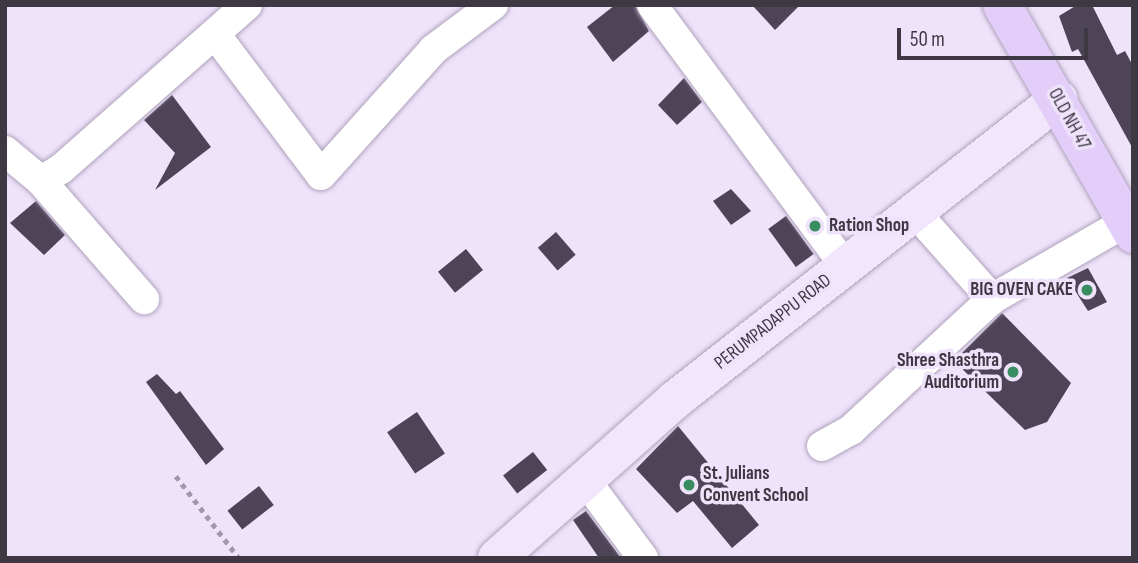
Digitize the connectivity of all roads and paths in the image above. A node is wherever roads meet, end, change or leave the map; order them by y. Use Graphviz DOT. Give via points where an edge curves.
graph roads {
  1 [pos="247,5"];
  2 [pos="494,5"];
  3 [pos="652,5"];
  4 [pos="1002,5"];
  5 [pos="215,34"];
  6 [pos="1058,99"];
  7 [pos="5,151"];
  8 [pos="41,181"];
  9 [pos="914,211"];
  10 [pos="1129,228"];
  11 [pos="845,266"];
  12 [pos="144,299"];
  13 [pos="992,299"];
  14 [pos="822,446"];
  15 [pos="176,476"];
  16 [pos="586,481"];
  17 [pos="239,558"];
  18 [pos="498,558"];
  19 [pos="643,558"];
  1 -- 5 [label="street"];
  2 -- 5 [label="street" via="434,49 321,175"];
  3 -- 11 [label="street"];
  4 -- 6 [label="main road, OLD NH 47"];
  5 -- 8 [label="street"];
  6 -- 9 [label="main road, PERUMPADAPPU ROAD"];
  6 -- 10 [label="main road, OLD NH 47"];
  7 -- 8 [label="street"];
  8 -- 12 [label="street"];
  9 -- 11 [label="main road, PERUMPADAPPU ROAD"];
  9 -- 13 [label="street"];
  10 -- 13 [label="street"];
  11 -- 16 [label="main road, PERUMPADAPPU ROAD" via="676,399"];
  13 -- 14 [label="street" via="851,430"];
  15 -- 17 [label="path"];
  16 -- 18 [label="main road, PERUMPADAPPU ROAD"];
  16 -- 19 [label="street"];
}
